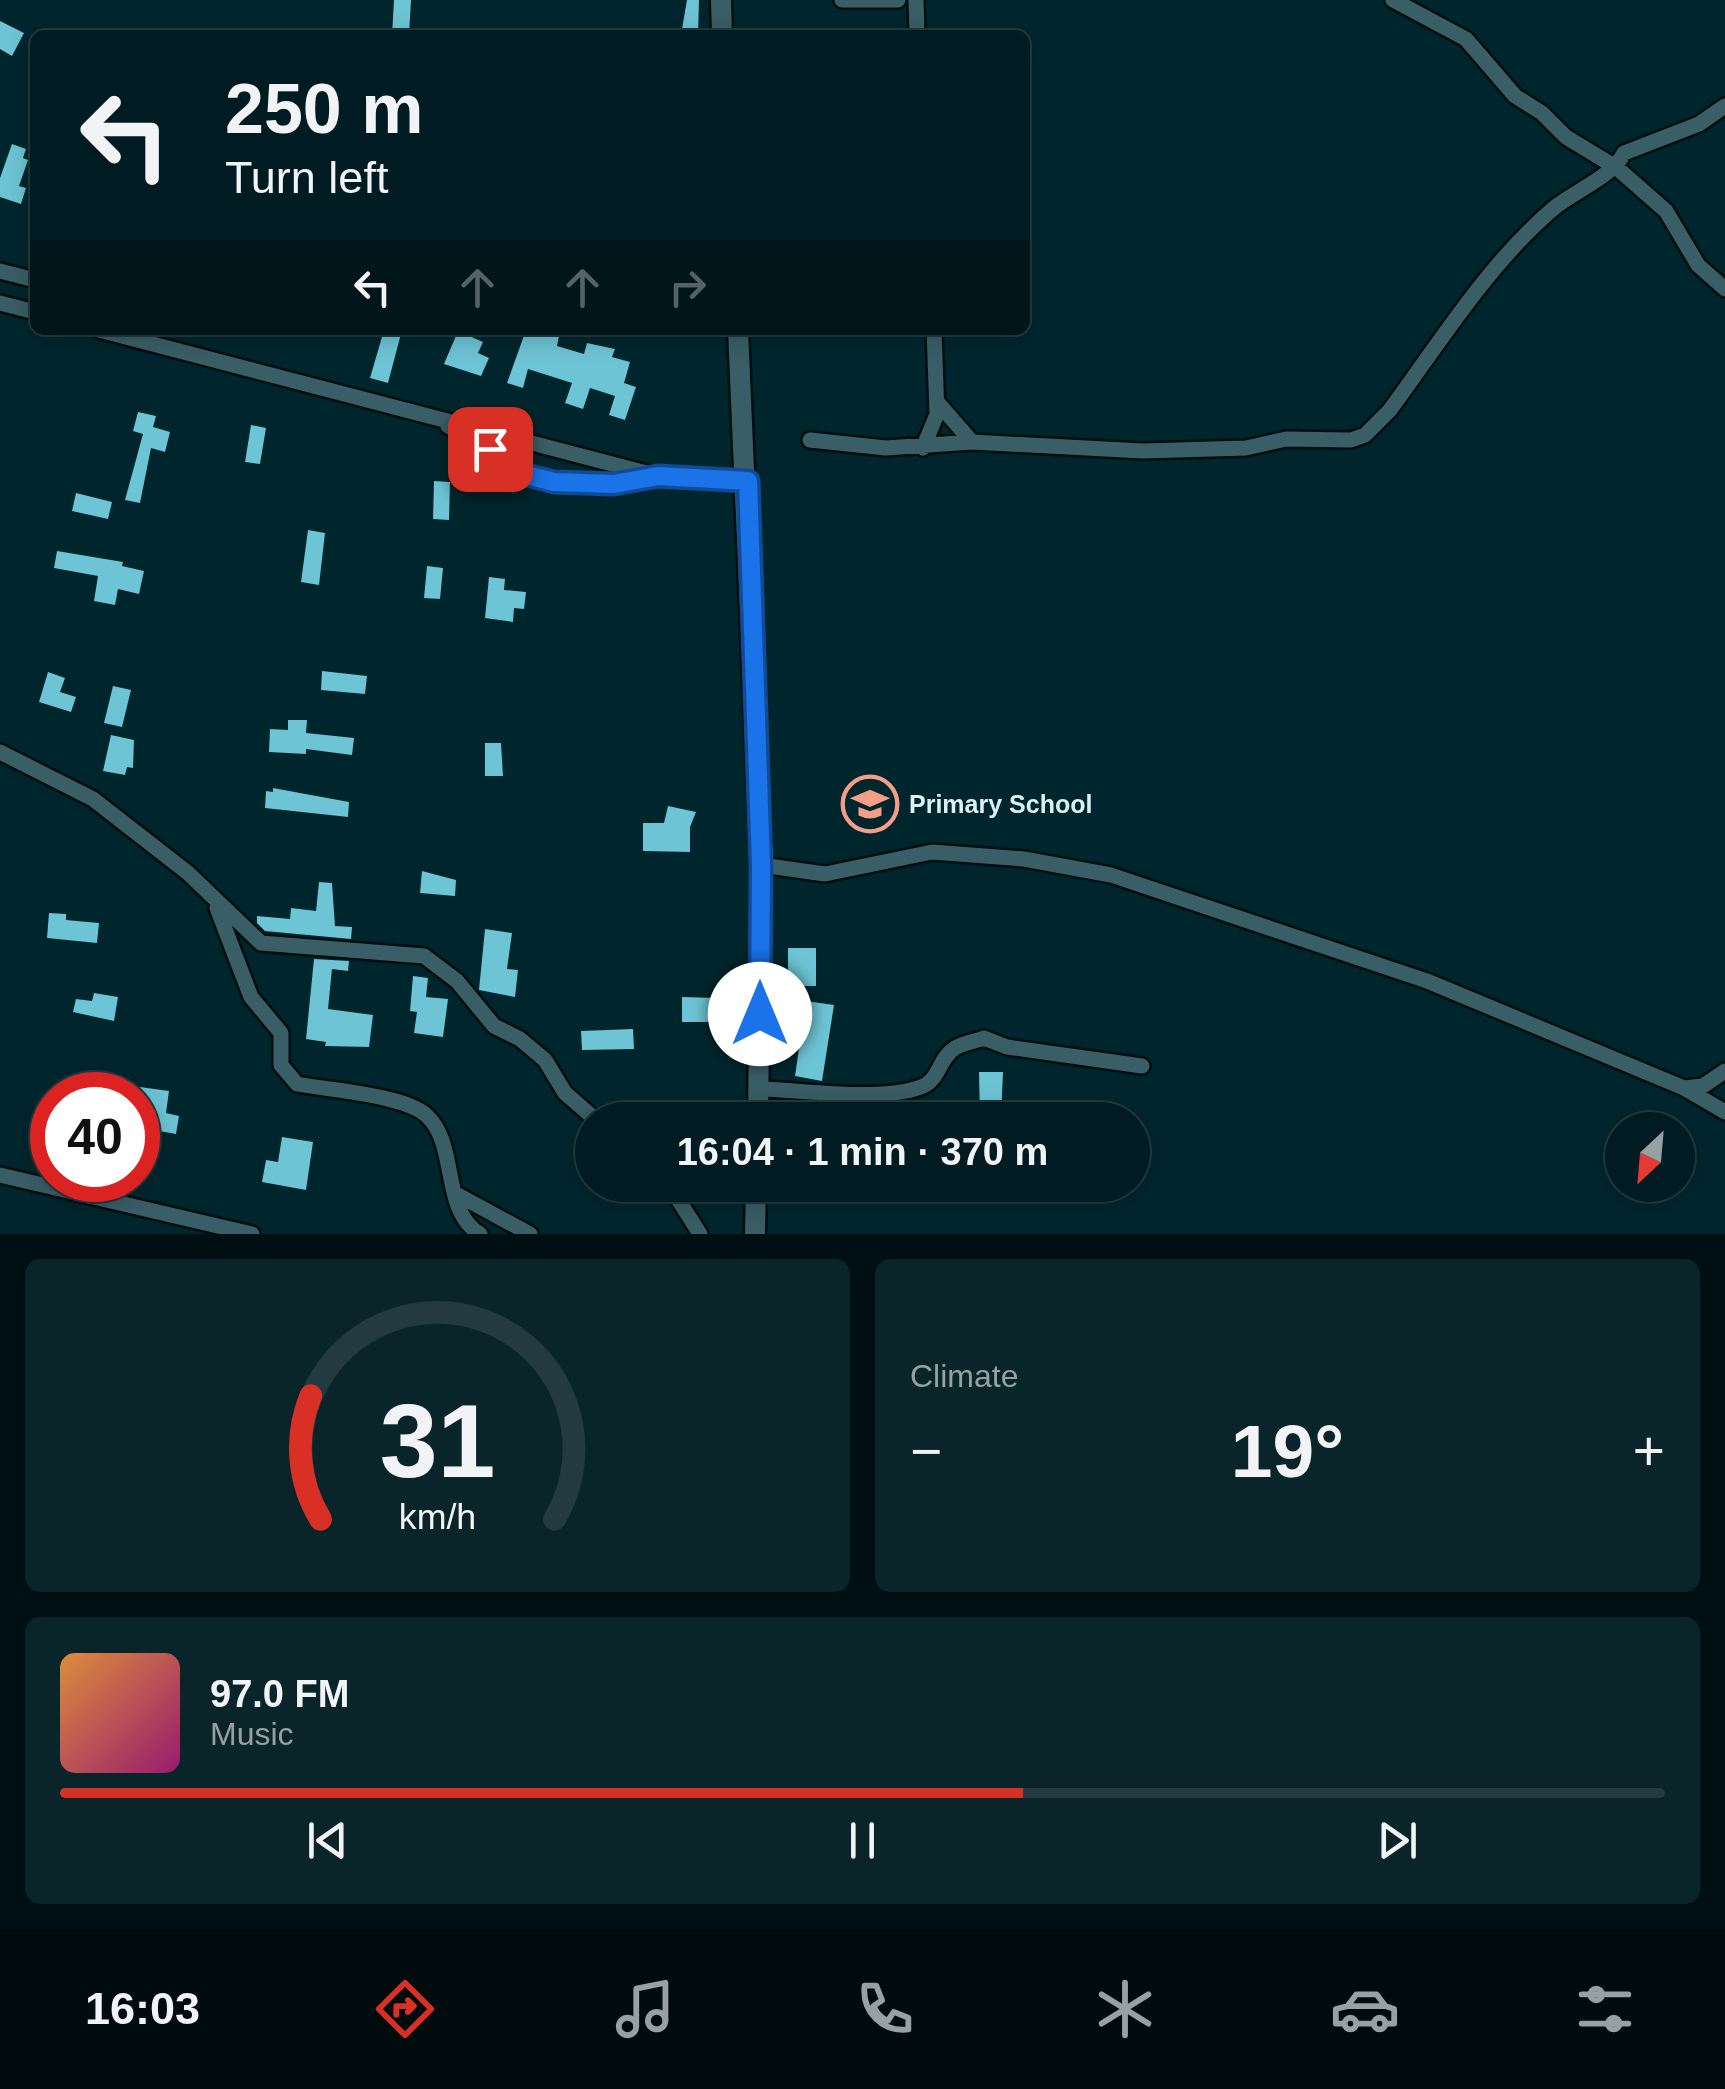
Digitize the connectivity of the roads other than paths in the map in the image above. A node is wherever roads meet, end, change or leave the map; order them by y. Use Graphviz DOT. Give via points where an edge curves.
graph roads {
  1 [pos="721,0"];
  2 [pos="842,0"];
  3 [pos="898,0"];
  4 [pos="916,0"];
  5 [pos="1392,0"];
  6 [pos="722,30"];
  7 [pos="917,30"];
  8 [pos="1725,106"];
  9 [pos="1617,168"];
  10 [pos="0,271"];
  11 [pos="30,279"];
  12 [pos="1725,289"];
  13 [pos="0,302"];
  14 [pos="30,311"];
  15 [pos="118,335"];
  16 [pos="738,335"];
  17 [pos="934,335"];
  18 [pos="938,404"];
  19 [pos="430,416"];
  20 [pos="810,440"];
  21 [pos="972,442"];
  22 [pos="922,448"];
  23 [pos="658,476"];
  24 [pos="748,481"];
  25 [pos="0,752"];
  26 [pos="761,865"];
  27 [pos="214,900"];
  28 [pos="1142,1066"];
  29 [pos="1725,1071"];
  30 [pos="1684,1088"];
  31 [pos="759,1089"];
  32 [pos="575,1102"];
  33 [pos="759,1102"];
  34 [pos="1725,1112"];
  35 [pos="0,1175"];
  36 [pos="458,1195"];
  37 [pos="680,1202"];
  38 [pos="756,1202"];
  39 [pos="252,1234"];
  40 [pos="480,1234"];
  41 [pos="530,1234"];
  42 [pos="700,1234"];
  43 [pos="755,1234"];
  1 -- 6 [label="street"];
  2 -- 3 [label="street"];
  4 -- 7 [label="street"];
  5 -- 9 [label="street" via="1466,39 1515,96"];
  8 -- 9 [label="street" via="1699,124 1624,153"];
  9 -- 12 [label="street" via="1666,211 1698,265"];
  9 -- 21 [label="street" via="1582,186 1524,233 1366,436 1143,452"];
  10 -- 11 [label="street"];
  13 -- 14 [label="street"];
  15 -- 19 [label="street"];
  16 -- 24 [label="street"];
  17 -- 18 [label="street"];
  18 -- 21 [label="street"];
  18 -- 22 [label="street"];
  19 -- 23 [label="street"];
  19 -- 23 [label="street" via="523,474 614,484"];
  20 -- 22 [label="street"];
  21 -- 22 [label="street"];
  23 -- 24 [label="street"];
  24 -- 26 [label="street"];
  25 -- 27 [label="street" via="93,799"];
  26 -- 30 [label="street" via="825,874 932,852 1112,875 1427,981"];
  26 -- 31 [label="street"];
  27 -- 32 [label="street" via="260,943 424,956 457,981 494,1026 544,1060"];
  27 -- 36 [label="street" via="251,997 281,1033 281,1065 296,1084 426,1113"];
  28 -- 31 [label="street" via="1007,1048 984,1038 956,1048 923,1086 897,1093"];
  29 -- 30 [label="street" via="1703,1086"];
  30 -- 34 [label="street"];
  31 -- 33 [label="street"];
  35 -- 39 [label="street"];
  36 -- 40 [label="street" via="462,1214"];
  36 -- 41 [label="street"];
  37 -- 42 [label="street"];
  38 -- 43 [label="street"];
}
